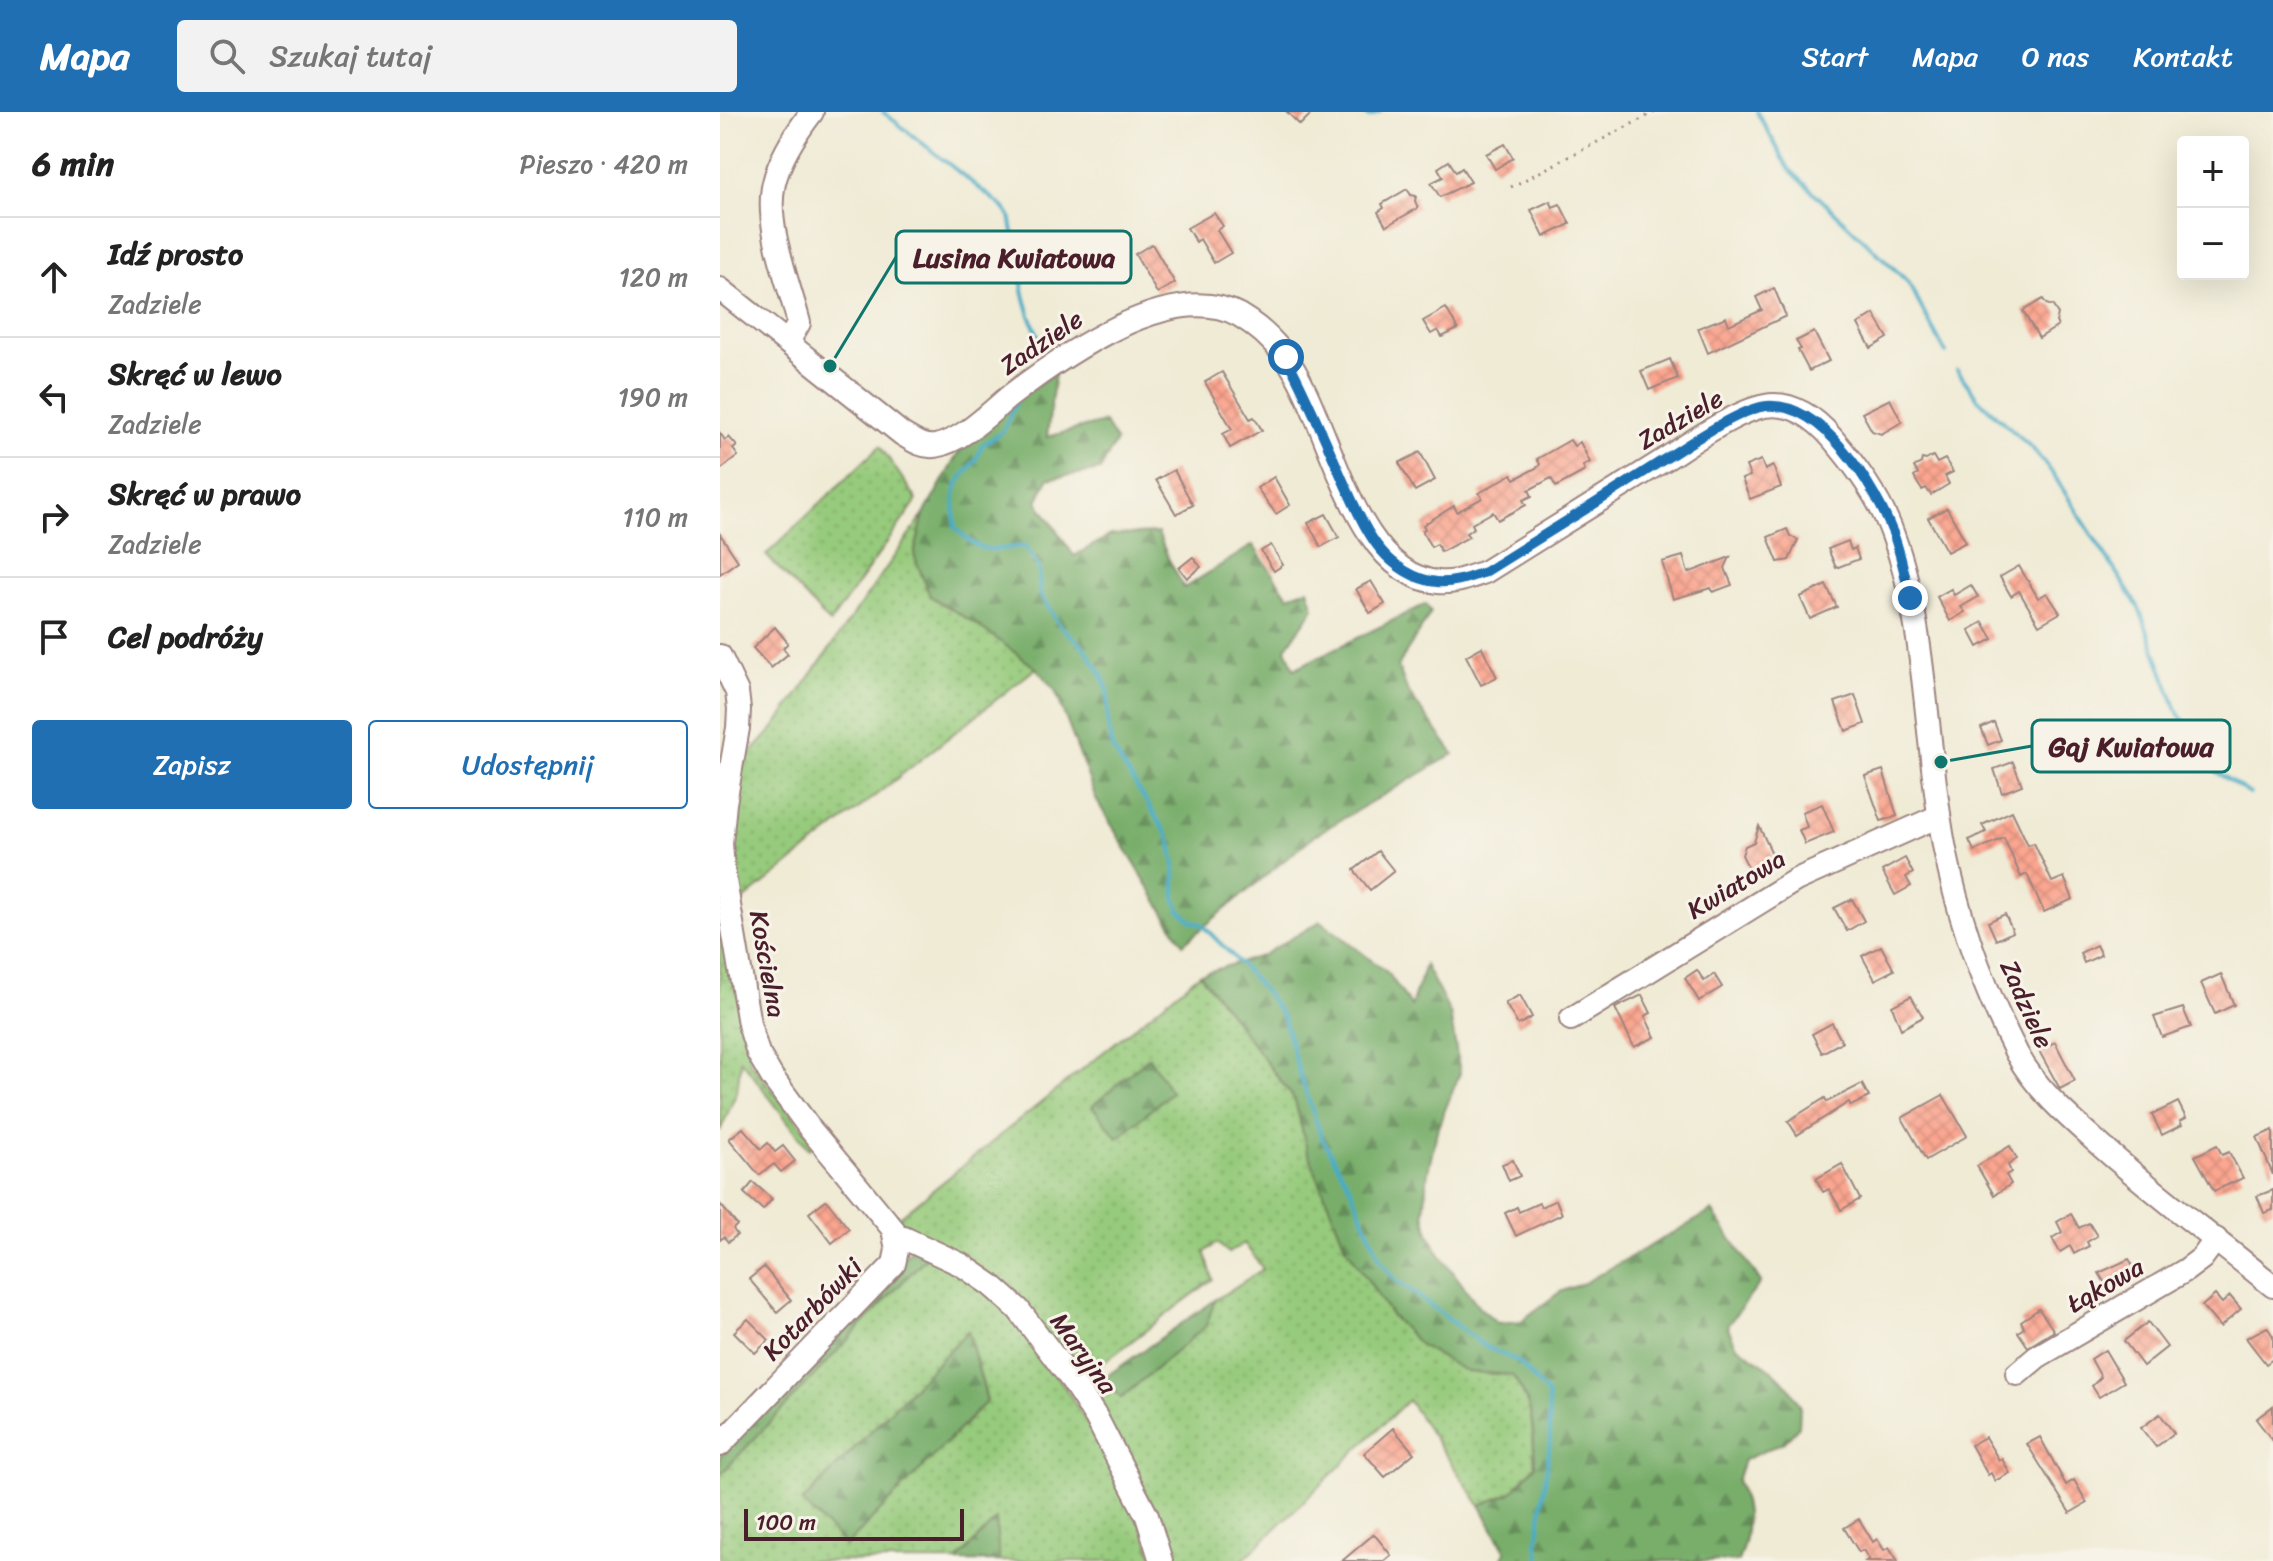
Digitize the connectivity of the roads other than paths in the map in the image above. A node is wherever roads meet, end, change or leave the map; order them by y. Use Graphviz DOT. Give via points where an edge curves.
graph roads {
  1 [pos="808,117"];
  2 [pos="720,289"];
  3 [pos="793,345"];
  4 [pos="720,656"];
  5 [pos="1939,816"];
  6 [pos="1571,1019"];
  7 [pos="2216,1239"];
  8 [pos="897,1241"];
  9 [pos="2273,1286"];
  10 [pos="2017,1374"];
  11 [pos="720,1445"];
  12 [pos="1161,1561"];
  1 -- 3 [label="street" via="773,184 773,222 799,323"];
  2 -- 3 [label="street"];
  3 -- 5 [label="street, Zadziele" via="902,434 934,446 959,435 1095,337 1172,307 1211,305 1238,314 1286,357 1379,548 1397,566 1437,582 1485,572 1745,413 1784,406 1807,415 1857,469 1893,532 1910,598"];
  4 -- 8 [label="street, Kościelna" via="739,709 721,843 749,1024 772,1077 893,1229"];
  5 -- 6 [label="street, Kwiatowa" via="1796,880"];
  5 -- 7 [label="street, Zadziele" via="1962,918 2006,1033 2026,1070 2053,1103 2137,1180"];
  7 -- 9 [label="street, Zadziele"];
  7 -- 10 [label="street, Łąkowa" via="2186,1270"];
  8 -- 11 [label="street, Kotarbówki" via="894,1264"];
  8 -- 12 [label="street, Maryjna" via="904,1238 962,1265 1018,1309 1096,1417 1147,1516"];
}
